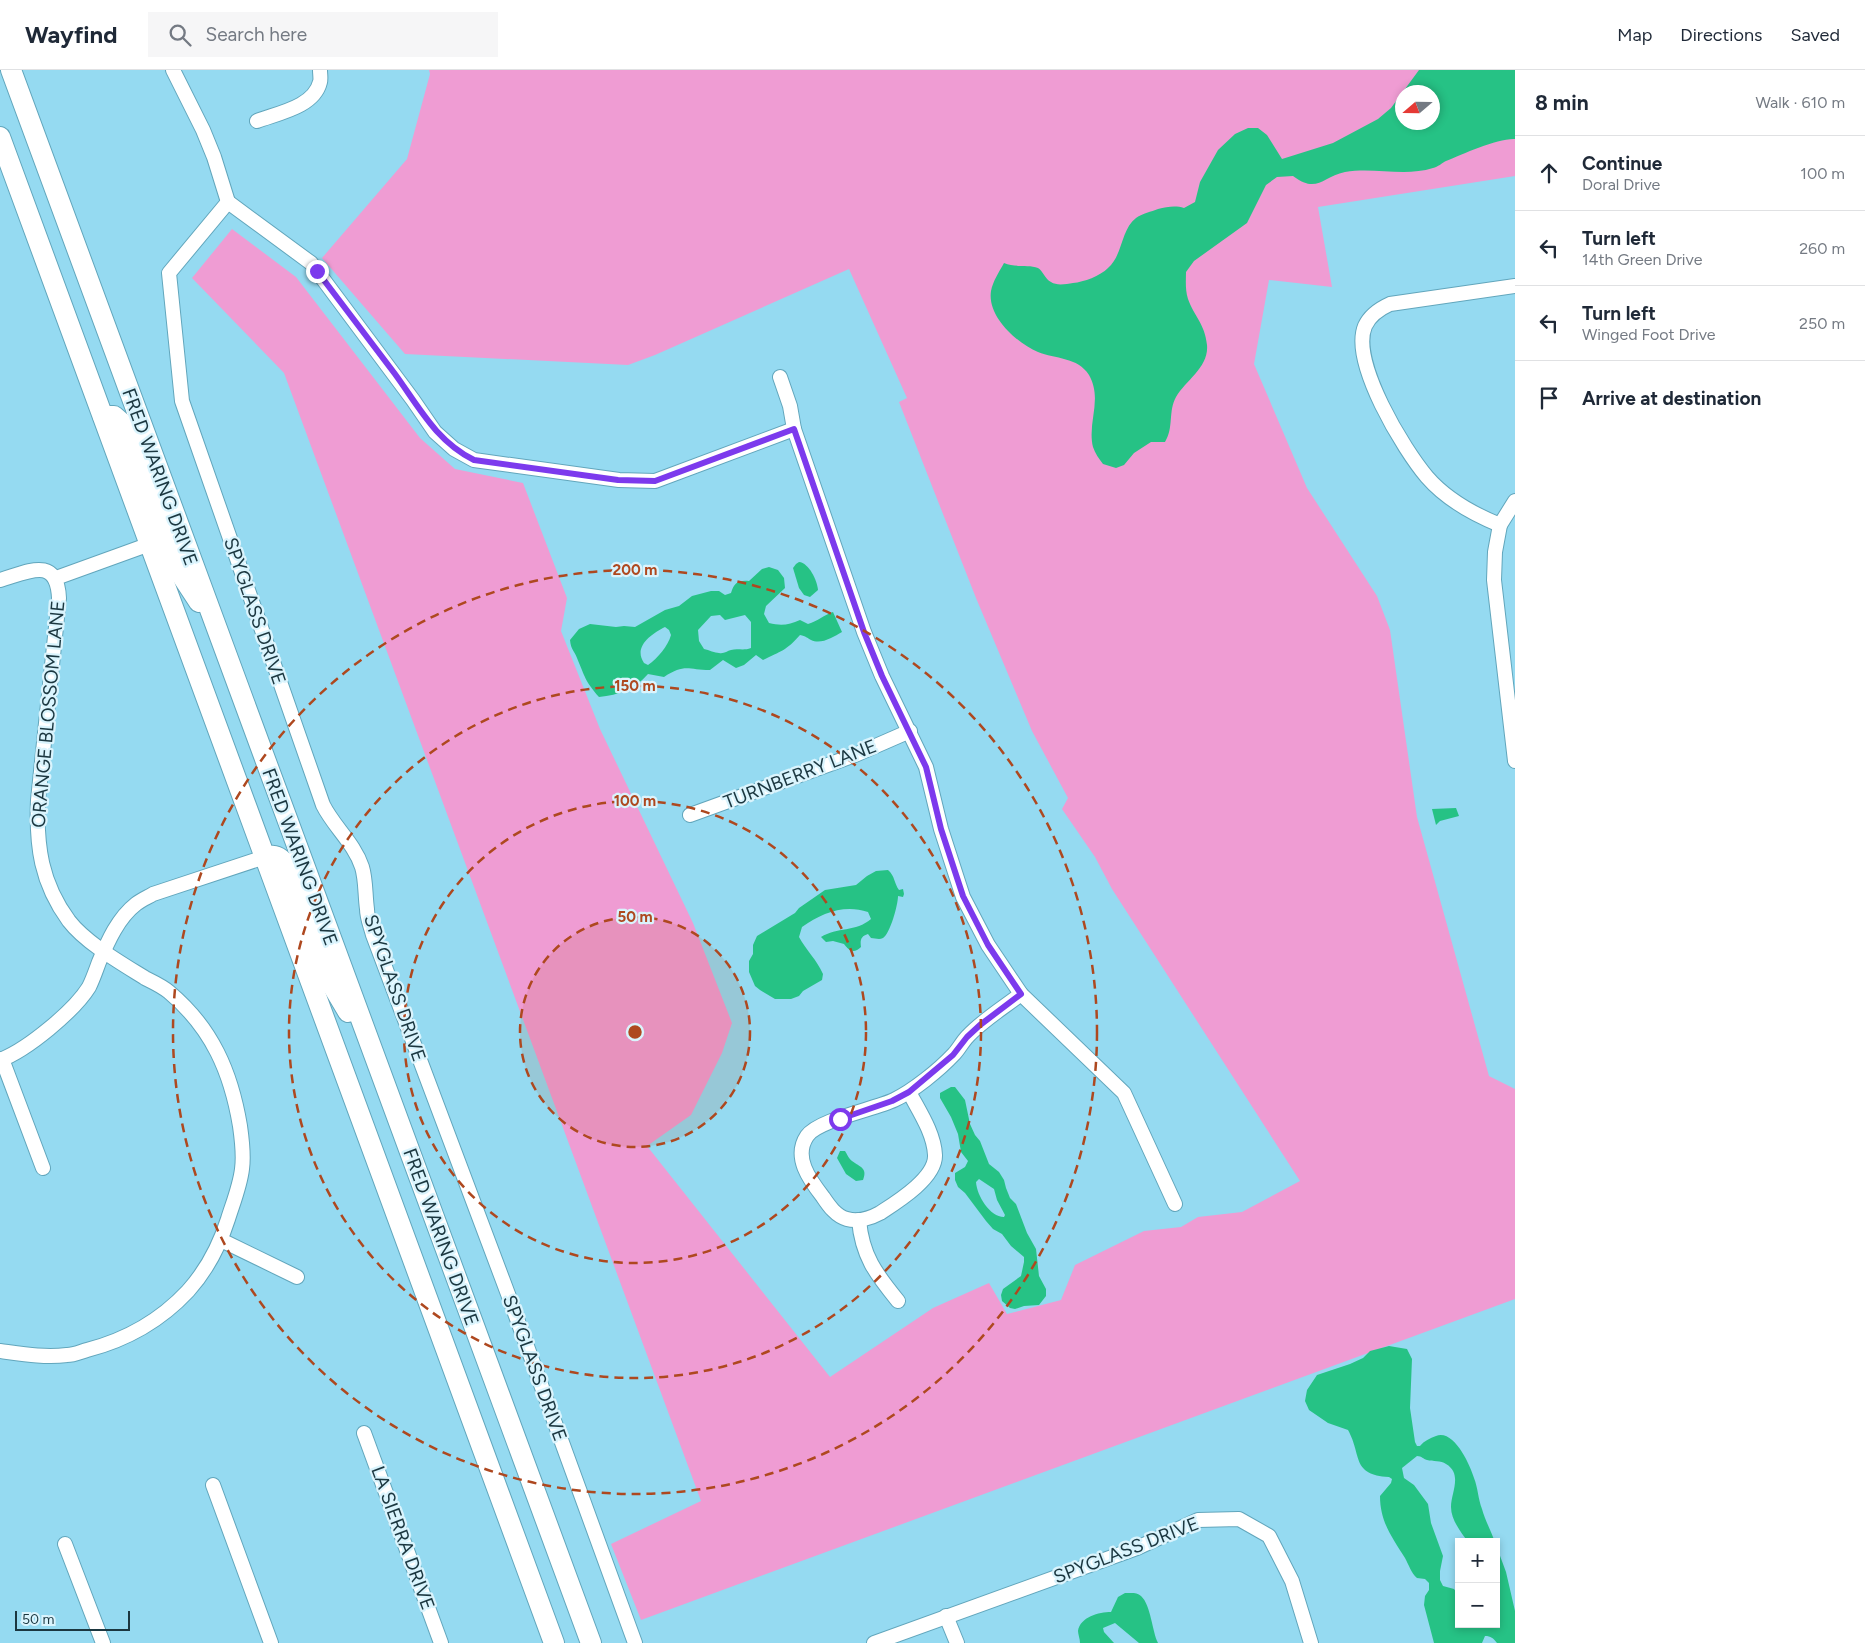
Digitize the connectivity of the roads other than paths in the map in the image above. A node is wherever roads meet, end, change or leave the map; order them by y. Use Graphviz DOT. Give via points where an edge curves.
graph roads {
  1 [pos="11,70"];
  2 [pos="320,70"];
  3 [pos="177,71"];
  4 [pos="258,121"];
  5 [pos="0,137"];
  6 [pos="228,202"];
  7 [pos="1515,286"];
  8 [pos="780,377"];
  9 [pos="103,416"];
  10 [pos="794,429"];
  11 [pos="1515,501"];
  12 [pos="1500,526"];
  13 [pos="150,544"];
  14 [pos="55,577"];
  15 [pos="0,580"];
  16 [pos="214,621"];
  17 [pos="910,731"];
  18 [pos="1515,761"];
  19 [pos="690,816"];
  20 [pos="265,856"];
  21 [pos="103,952"];
  22 [pos="1021,994"];
  23 [pos="372,1052"];
  24 [pos="1,1059"];
  25 [pos="909,1092"];
  26 [pos="43,1168"];
  27 [pos="1175,1204"];
  28 [pos="859,1220"];
  29 [pos="221,1240"];
  30 [pos="297,1277"];
  31 [pos="898,1301"];
  32 [pos="0,1351"];
  33 [pos="364,1433"];
  34 [pos="212,1485"];
  35 [pos="66,1544"];
  36 [pos="946,1616"];
  37 [pos="103,1643"];
  38 [pos="271,1643"];
  39 [pos="441,1643"];
  40 [pos="554,1643"];
  41 [pos="591,1643"];
  42 [pos="635,1643"];
  43 [pos="874,1643"];
  44 [pos="957,1643"];
  45 [pos="1311,1643"];
  1 -- 16 [label="main road, FRED WARING DRIVE"];
  2 -- 4 [label="street" via="320,83 302,104"];
  3 -- 6 [label="street" via="204,130"];
  5 -- 9 [label="main road, FRED WARING DRIVE"];
  6 -- 10 [label="street" via="311,263 435,432 454,449 474,460 618,480 655,481"];
  6 -- 42 [label="street, SPYGLASS DRIVE" via="169,273 182,401 323,805 352,846 362,867 373,935"];
  7 -- 12 [label="street" via="1390,304 1371,316 1362,337 1369,374 1384,412 1410,454 1447,496"];
  8 -- 10 [label="street"];
  9 -- 13 [label="main road, FRED WARING DRIVE"];
  9 -- 16 [label="main road" via="114,416 122,423 176,567"];
  10 -- 17 [label="street" via="864,632"];
  11 -- 12 [label="street"];
  12 -- 18 [label="street" via="1494,580"];
  13 -- 14 [label="street"];
  13 -- 20 [label="main road, FRED WARING DRIVE"];
  14 -- 15 [label="street" via="48,571 36,570"];
  14 -- 21 [label="street, ORANGE BLOSSOM LANE" via="59,598 38,800 40,858 54,899 70,923"];
  16 -- 23 [label="main road, FRED WARING DRIVE"];
  17 -- 19 [label="street, TURNBERRY LANE" via="855,755"];
  17 -- 22 [label="street" via="926,767 941,829 963,896 988,945"];
  20 -- 21 [label="street" via="153,894 136,903 120,921"];
  20 -- 23 [label="main road" via="274,855 283,861 326,975"];
  20 -- 40 [label="main road, FRED WARING DRIVE"];
  21 -- 24 [label="street" via="89,987 75,1003 24,1048"];
  21 -- 29 [label="street, ORANGE BLOSSOM LANE" via="168,992 212,1040 224,1064 234,1091 242,1143 242,1168"];
  22 -- 25 [label="street" via="980,1025 953,1055"];
  22 -- 27 [label="street" via="1124,1093"];
  23 -- 41 [label="main road, FRED WARING DRIVE"];
  24 -- 26 [label="street"];
  25 -- 28 [label="street" via="933,1144 933,1165 921,1183 888,1208 873,1217"];
  25 -- 28 [label="street" via="807,1135 802,1150 808,1178 839,1215 848,1220"];
  28 -- 31 [label="street" via="868,1260"];
  29 -- 30 [label="street"];
  29 -- 32 [label="street, ORANGE BLOSSOM LANE" via="195,1283 176,1305 127,1338 68,1356"];
  33 -- 39 [label="street, LA SIERRA DRIVE"];
  34 -- 38 [label="street"];
  35 -- 37 [label="street"];
  36 -- 43 [label="street, SPYGLASS DRIVE"];
  36 -- 44 [label="street"];
  36 -- 45 [label="street, SPYGLASS DRIVE" via="1137,1548 1198,1520 1239,1518 1269,1536 1292,1581"];
}
